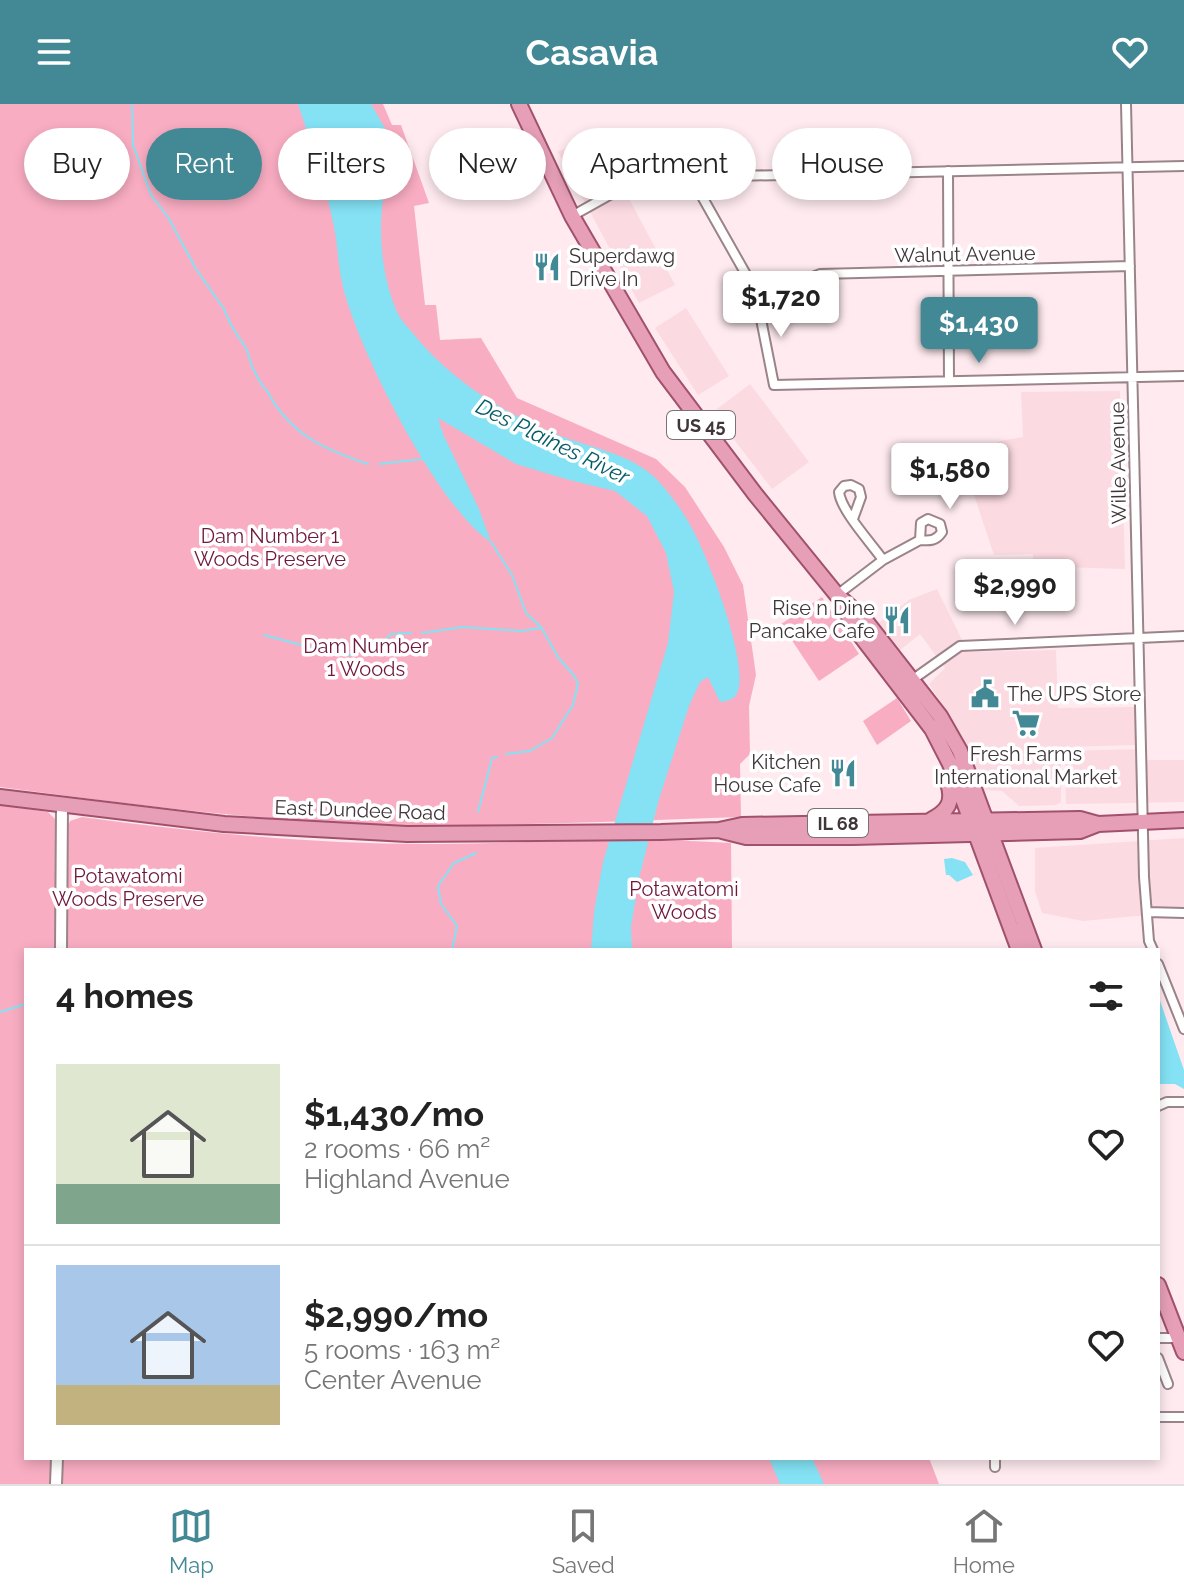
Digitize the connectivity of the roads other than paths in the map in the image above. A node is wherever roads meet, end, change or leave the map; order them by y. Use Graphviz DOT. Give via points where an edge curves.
graph roads {
  1 [pos="519,104"];
  2 [pos="1126,104"];
  3 [pos="1184,166"];
  4 [pos="1127,167"];
  5 [pos="948,171"];
  6 [pos="756,175"];
  7 [pos="601,200"];
  8 [pos="704,200"];
  9 [pos="572,216"];
  10 [pos="1130,266"];
  11 [pos="948,270"];
  12 [pos="752,285"];
  13 [pos="1184,376"];
  14 [pos="1132,377"];
  15 [pos="949,381"];
  16 [pos="853,519"];
  17 [pos="920,540"];
  18 [pos="883,560"];
  19 [pos="837,595"];
  20 [pos="1184,636"];
  21 [pos="1139,638"];
  22 [pos="912,680"];
  23 [pos="932,729"];
  24 [pos="0,797"];
  25 [pos="62,806"];
  26 [pos="1184,820"];
  27 [pos="930,821"];
  28 [pos="1143,822"];
  29 [pos="972,827"];
  30 [pos="989,827"];
  31 [pos="719,830"];
  32 [pos="1147,912"];
  33 [pos="1184,913"];
  34 [pos="61,948"];
  35 [pos="1018,948"];
  36 [pos="1033,948"];
  37 [pos="1152,948"];
  38 [pos="1160,969"];
  39 [pos="1184,1029"];
  40 [pos="1184,1102"];
  41 [pos="1160,1105"];
  42 [pos="1160,1290"];
  43 [pos="1160,1338"];
  44 [pos="1182,1343"];
  45 [pos="1160,1363"];
  46 [pos="1168,1384"];
  47 [pos="1160,1417"];
  48 [pos="1184,1417"];
  49 [pos="57,1460"];
  50 [pos="56,1484"];
  1 -- 9 [label="main road, US 45"];
  2 -- 4 [label="street, Wille Avenue"];
  3 -- 4 [label="street"];
  4 -- 5 [label="street"];
  4 -- 10 [label="street, Wille Avenue"];
  5 -- 6 [label="street"];
  5 -- 11 [label="street"];
  7 -- 9 [label="street"];
  8 -- 12 [label="street"];
  9 -- 19 [label="main road, US 45" via="682,398"];
  10 -- 11 [label="street, Walnut Avenue"];
  10 -- 14 [label="street, Wille Avenue"];
  11 -- 15 [label="street"];
  11 -- 15 [label="street, Walnut Avenue" via="820,274 757,299 774,385"];
  13 -- 14 [label="street"];
  14 -- 15 [label="street"];
  14 -- 21 [label="street, Wille Avenue"];
  16 -- 16 [label="street" via="840,499 844,486 859,489"];
  16 -- 18 [label="street"];
  17 -- 18 [label="street"];
  18 -- 19 [label="street"];
  19 -- 22 [label="main road, US 45" via="865,620"];
  19 -- 23 [label="main road, US 45" via="854,627"];
  20 -- 21 [label="street"];
  21 -- 22 [label="street" via="960,646"];
  21 -- 28 [label="street, Wille Avenue"];
  22 -- 30 [label="main road, US 45" via="960,751"];
  23 -- 27 [label="main road" via="952,796 947,810"];
  23 -- 29 [label="main road, US 45"];
  24 -- 25 [label="main road, East Dundee Road / IL 68"];
  25 -- 31 [label="main road, East Dundee Road / IL 68" via="224,824 361,831"];
  25 -- 34 [label="street"];
  26 -- 28 [label="main road, East Dundee Road / IL 68"];
  27 -- 29 [label="main road, East Dundee Road / IL 68"];
  27 -- 31 [label="main road, East Dundee Road / IL 68" via="747,824"];
  28 -- 30 [label="main road, East Dundee Road / IL 68" via="1098,824 1080,819"];
  28 -- 32 [label="street, Wille Avenue"];
  29 -- 30 [label="main road, East Dundee Road / IL 68"];
  29 -- 31 [label="main road, East Dundee Road / IL 68" via="746,837"];
  29 -- 35 [label="main road, US 45"];
  30 -- 36 [label="main road, US 45"];
  32 -- 33 [label="street"];
  32 -- 37 [label="street, Wille Avenue"];
  38 -- 39 [label="street"];
  40 -- 41 [label="street"];
  42 -- 44 [label="main road"];
  43 -- 44 [label="street"];
  45 -- 46 [label="street"];
  47 -- 48 [label="street"];
  49 -- 50 [label="street"];
}
